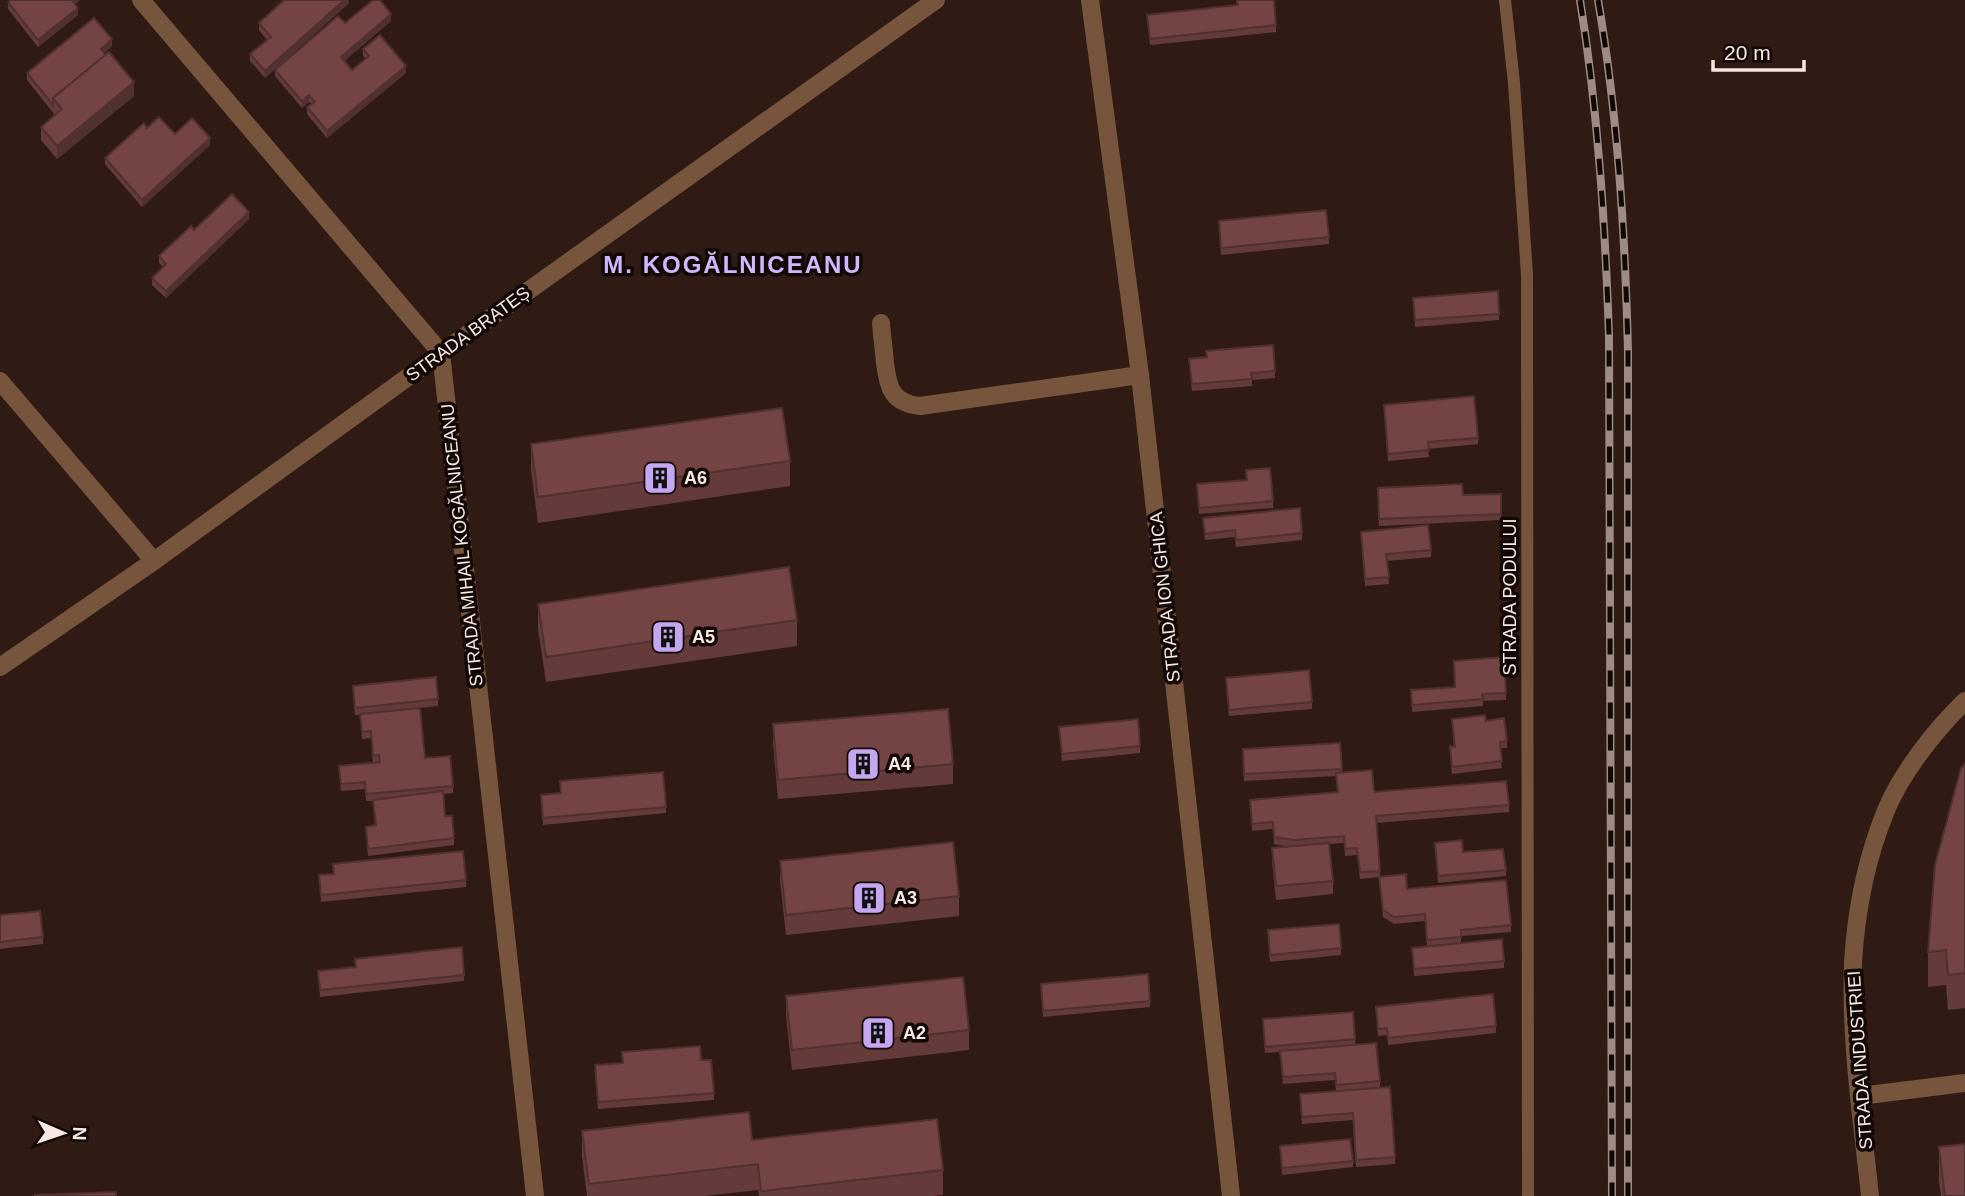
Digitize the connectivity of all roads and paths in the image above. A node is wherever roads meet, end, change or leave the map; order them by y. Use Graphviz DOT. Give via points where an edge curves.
graph roads {
  1 [pos="141,0"];
  2 [pos="936,0"];
  3 [pos="1090,0"];
  4 [pos="1504,0"];
  5 [pos="881,323"];
  6 [pos="441,353"];
  7 [pos="1140,374"];
  8 [pos="0,382"];
  9 [pos="154,561"];
  10 [pos="0,667"];
  11 [pos="1965,701"];
  12 [pos="1965,1083"];
  13 [pos="1860,1096"];
  14 [pos="535,1196"];
  15 [pos="1231,1196"];
  16 [pos="1528,1196"];
  17 [pos="1870,1196"];
  1 -- 6 [label="street"];
  2 -- 6 [label="street, STRADA BRATEȘ"];
  3 -- 7 [label="street, STRADA ION GHICA"];
  4 -- 16 [label="lane, STRADA PODULUI" via="1527,275"];
  5 -- 7 [label="street" via="890,389 906,404 920,406"];
  6 -- 9 [label="street, STRADA BRATEȘ"];
  6 -- 14 [label="street, STRADA MIHAIL KOGĂLNICEANU"];
  7 -- 15 [label="street, STRADA ION GHICA"];
  8 -- 9 [label="street"];
  9 -- 10 [label="street, STRADA BRATEȘ"];
  11 -- 13 [label="street, STRADA INDUSTRIEI" via="1912,766 1888,806 1872,850 1853,963"];
  12 -- 13 [label="street"];
  13 -- 17 [label="street, STRADA INDUSTRIEI"];
}
